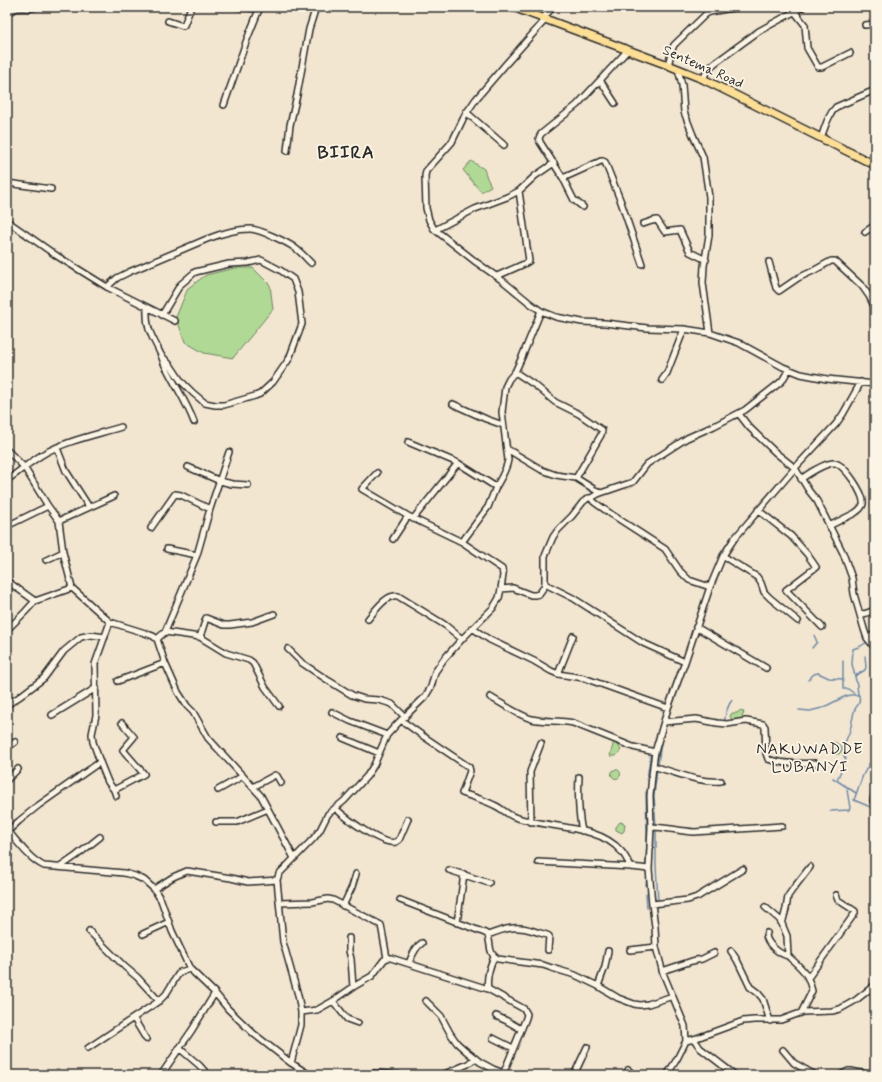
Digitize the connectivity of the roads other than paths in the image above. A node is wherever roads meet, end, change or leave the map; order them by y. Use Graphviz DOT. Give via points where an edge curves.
graph roads {
  1 [pos="36,7"];
  2 [pos="191,7"];
  3 [pos="238,7"];
  4 [pos="316,7"];
  5 [pos="513,7"];
  6 [pos="553,7"];
  7 [pos="738,7"];
  8 [pos="803,7"];
  9 [pos="260,8"];
  10 [pos="718,9"];
  11 [pos="794,11"];
  12 [pos="7,14"];
  13 [pos="544,18"];
  14 [pos="168,21"];
  15 [pos="875,24"];
  16 [pos="865,25"];
  17 [pos="628,50"];
  18 [pos="850,53"];
  19 [pos="668,65"];
  20 [pos="678,69"];
  21 [pos="702,79"];
  22 [pos="600,80"];
  23 [pos="875,90"];
  24 [pos="615,103"];
  25 [pos="224,105"];
  26 [pos="466,112"];
  27 [pos="821,138"];
  28 [pos="504,145"];
  29 [pos="287,151"];
  30 [pos="554,163"];
  31 [pos="875,165"];
  32 [pos="563,178"];
  33 [pos="7,183"];
  34 [pos="51,189"];
  35 [pos="519,191"];
  36 [pos="583,207"];
  37 [pos="7,221"];
  38 [pos="643,224"];
  39 [pos="875,225"];
  40 [pos="435,230"];
  41 [pos="865,232"];
  42 [pos="706,260"];
  43 [pos="770,262"];
  44 [pos="311,263"];
  45 [pos="642,264"];
  46 [pos="497,276"];
  47 [pos="107,287"];
  48 [pos="147,308"];
  49 [pos="875,308"];
  50 [pos="541,311"];
  51 [pos="162,315"];
  52 [pos="175,321"];
  53 [pos="684,329"];
  54 [pos="710,333"];
  55 [pos="161,355"];
  56 [pos="789,369"];
  57 [pos="515,372"];
  58 [pos="662,380"];
  59 [pos="861,382"];
  60 [pos="875,384"];
  61 [pos="453,404"];
  62 [pos="739,414"];
  63 [pos="194,422"];
  64 [pos="503,425"];
  65 [pos="121,427"];
  66 [pos="408,442"];
  67 [pos="57,448"];
  68 [pos="507,449"];
  69 [pos="7,450"];
  70 [pos="229,452"];
  71 [pos="458,463"];
  72 [pos="24,467"];
  73 [pos="188,467"];
  74 [pos="794,468"];
  75 [pos="377,473"];
  76 [pos="576,478"];
  77 [pos="801,479"];
  78 [pos="7,480"];
  79 [pos="220,481"];
  80 [pos="248,485"];
  81 [pos="496,487"];
  82 [pos="600,493"];
  83 [pos="114,496"];
  84 [pos="591,498"];
  85 [pos="48,506"];
  86 [pos="89,507"];
  87 [pos="210,510"];
  88 [pos="758,510"];
  89 [pos="410,518"];
  90 [pos="59,521"];
  91 [pos="7,526"];
  92 [pos="829,526"];
  93 [pos="151,528"];
  94 [pos="393,539"];
  95 [pos="462,542"];
  96 [pos="167,549"];
  97 [pos="63,552"];
  98 [pos="197,555"];
  99 [pos="723,556"];
  100 [pos="46,560"];
  101 [pos="7,581"];
  102 [pos="545,584"];
  103 [pos="710,586"];
  104 [pos="72,588"];
  105 [pos="501,589"];
  106 [pos="35,601"];
  107 [pos="875,610"];
  108 [pos="860,613"];
  109 [pos="274,614"];
  110 [pos="368,619"];
  111 [pos="798,621"];
  112 [pos="110,622"];
  113 [pos="696,627"];
  114 [pos="822,627"];
  115 [pos="472,628"];
  116 [pos="7,630"];
  117 [pos="165,632"];
  118 [pos="875,634"];
  119 [pos="573,636"];
  120 [pos="105,637"];
  121 [pos="200,637"];
  122 [pos="157,639"];
  123 [pos="462,639"];
  124 [pos="869,640"];
  125 [pos="875,648"];
  126 [pos="288,649"];
  127 [pos="685,662"];
  128 [pos="165,663"];
  129 [pos="766,668"];
  130 [pos="558,674"];
  131 [pos="118,681"];
  132 [pos="96,688"];
  133 [pos="490,697"];
  134 [pos="7,705"];
  135 [pos="279,706"];
  136 [pos="668,708"];
  137 [pos="332,712"];
  138 [pos="52,714"];
  139 [pos="403,718"];
  140 [pos="664,722"];
  141 [pos="122,723"];
  142 [pos="387,735"];
  143 [pos="343,738"];
  144 [pos="15,742"];
  145 [pos="541,743"];
  146 [pos="7,748"];
  147 [pos="656,752"];
  148 [pos="379,753"];
  149 [pos="100,762"];
  150 [pos="815,763"];
  151 [pos="653,766"];
  152 [pos="18,769"];
  153 [pos="243,776"];
  154 [pos="579,778"];
  155 [pos="7,780"];
  156 [pos="721,781"];
  157 [pos="281,783"];
  158 [pos="253,787"];
  159 [pos="114,790"];
  160 [pos="218,790"];
  161 [pos="875,790"];
  162 [pos="116,796"];
  163 [pos="875,804"];
  164 [pos="334,808"];
  165 [pos="268,809"];
  166 [pos="408,819"];
  167 [pos="216,822"];
  168 [pos="531,822"];
  169 [pos="782,826"];
  170 [pos="651,827"];
  171 [pos="7,831"];
  172 [pos="582,831"];
  173 [pos="100,837"];
  174 [pos="294,858"];
  175 [pos="538,862"];
  176 [pos="631,867"];
  177 [pos="810,867"];
  178 [pos="60,868"];
  179 [pos="649,869"];
  180 [pos="743,869"];
  181 [pos="449,870"];
  182 [pos="356,874"];
  183 [pos="464,874"];
  184 [pos="277,880"];
  185 [pos="489,883"];
  186 [pos="154,889"];
  187 [pos="836,895"];
  188 [pos="400,900"];
  189 [pos="279,903"];
  190 [pos="652,904"];
  191 [pos="343,906"];
  192 [pos="765,907"];
  193 [pos="169,922"];
  194 [pos="457,923"];
  195 [pos="782,924"];
  196 [pos="89,931"];
  197 [pos="767,933"];
  198 [pos="143,934"];
  199 [pos="488,935"];
  200 [pos="350,938"];
  201 [pos="422,943"];
  202 [pos="656,947"];
  203 [pos="548,950"];
  204 [pos="630,950"];
  205 [pos="608,951"];
  206 [pos="731,951"];
  207 [pos="714,953"];
  208 [pos="788,956"];
  209 [pos="494,957"];
  210 [pos="387,958"];
  211 [pos="409,963"];
  212 [pos="190,969"];
  213 [pos="662,971"];
  214 [pos="808,978"];
  215 [pos="875,985"];
  216 [pos="598,986"];
  217 [pos="353,987"];
  218 [pos="488,989"];
  219 [pos="215,993"];
  220 [pos="672,996"];
  221 [pos="159,1001"];
  222 [pos="333,1001"];
  223 [pos="426,1001"];
  224 [pos="301,1012"];
  225 [pos="801,1013"];
  226 [pos="496,1016"];
  227 [pos="134,1018"];
  228 [pos="770,1021"];
  229 [pos="358,1023"];
  230 [pos="521,1029"];
  231 [pos="493,1038"];
  232 [pos="146,1039"];
  233 [pos="694,1039"];
  234 [pos="686,1041"];
  235 [pos="588,1047"];
  236 [pos="88,1048"];
  237 [pos="179,1048"];
  238 [pos="514,1048"];
  239 [pos="783,1050"];
  240 [pos="475,1058"];
  241 [pos="291,1063"];
  242 [pos="628,1070"];
  243 [pos="375,1073"];
  244 [pos="506,1074"];
  245 [pos="875,1074"];
  246 [pos="162,1075"];
  247 [pos="208,1075"];
  248 [pos="310,1075"];
  249 [pos="399,1075"];
  250 [pos="442,1075"];
  251 [pos="574,1075"];
  252 [pos="635,1075"];
  253 [pos="667,1075"];
  254 [pos="735,1075"];
  255 [pos="815,1075"];
  256 [pos="840,1075"];
  1 -- 12 [label="street" via="19,7"];
  2 -- 14 [label="street" via="183,26"];
  3 -- 9 [label="street"];
  4 -- 29 [label="street" via="309,30"];
  5 -- 13 [label="main road, Sentema Road"];
  6 -- 13 [label="street"];
  7 -- 10 [label="street"];
  8 -- 11 [label="street"];
  9 -- 25 [label="street"];
  10 -- 19 [label="street" via="706,14 678,41 672,50"];
  11 -- 18 [label="street" via="804,23 807,48 818,67"];
  11 -- 21 [label="street" via="759,31 715,63"];
  13 -- 17 [label="main road, Sentema Road"];
  13 -- 26 [label="street"];
  15 -- 16 [label="street"];
  17 -- 19 [label="main road, Sentema Road"];
  17 -- 22 [label="street"];
  19 -- 20 [label="main road, Sentema Road"];
  20 -- 21 [label="main road, Sentema Road"];
  20 -- 42 [label="street" via="684,112 702,158 709,197 710,235"];
  21 -- 27 [label="main road, Sentema Road"];
  22 -- 24 [label="street"];
  22 -- 30 [label="street" via="577,105 540,135 540,142"];
  23 -- 27 [label="street" via="836,107 827,121"];
  26 -- 28 [label="street"];
  26 -- 40 [label="street" via="452,142 426,171 426,208"];
  27 -- 31 [label="main road, Sentema Road"];
  30 -- 32 [label="street"];
  30 -- 35 [label="street"];
  32 -- 36 [label="street" via="574,200"];
  32 -- 45 [label="street" via="601,161 605,162"];
  33 -- 34 [label="street"];
  35 -- 40 [label="street"];
  35 -- 46 [label="street" via="529,261"];
  37 -- 47 [label="street"];
  38 -- 42 [label="street" via="657,220 665,232 680,230 690,252"];
  39 -- 41 [label="street"];
  40 -- 46 [label="street"];
  42 -- 54 [label="street" via="703,283"];
  43 -- 49 [label="street" via="779,291 801,276 835,261 862,286"];
  44 -- 47 [label="street" via="294,247 268,234 257,230 238,230 219,234 129,272"];
  46 -- 50 [label="street"];
  47 -- 48 [label="street"];
  48 -- 51 [label="street"];
  48 -- 55 [label="street" via="148,328"];
  50 -- 53 [label="street" via="582,322"];
  50 -- 57 [label="street"];
  51 -- 52 [label="street"];
  51 -- 55 [label="street" via="180,285 196,272 260,260 293,279 298,292 302,324 289,359 273,382 260,394 224,405 202,401"];
  53 -- 54 [label="street"];
  53 -- 58 [label="street"];
  54 -- 56 [label="street" via="739,343"];
  55 -- 63 [label="street"];
  56 -- 59 [label="street" via="812,376"];
  56 -- 62 [label="street" via="782,381"];
  57 -- 64 [label="street" via="506,383"];
  57 -- 76 [label="street" via="556,402 602,430"];
  59 -- 60 [label="street"];
  59 -- 74 [label="street" via="836,424"];
  61 -- 64 [label="street"];
  62 -- 74 [label="street" via="749,427"];
  62 -- 82 [label="street" via="687,438 647,464 633,482"];
  64 -- 68 [label="street"];
  65 -- 67 [label="street"];
  66 -- 71 [label="street"];
  67 -- 72 [label="street"];
  67 -- 86 [label="street" via="66,471"];
  68 -- 76 [label="street" via="549,473"];
  68 -- 81 [label="street" via="507,467"];
  69 -- 72 [label="street"];
  70 -- 79 [label="street"];
  71 -- 81 [label="street"];
  71 -- 89 [label="street"];
  72 -- 78 [label="street"];
  72 -- 85 [label="street"];
  73 -- 79 [label="street"];
  74 -- 77 [label="street"];
  74 -- 88 [label="street"];
  75 -- 89 [label="street" via="362,489"];
  76 -- 82 [label="street"];
  77 -- 92 [label="street"];
  77 -- 92 [label="street" via="834,463 845,468 851,477 863,504 855,513"];
  79 -- 80 [label="street"];
  79 -- 87 [label="street"];
  81 -- 95 [label="street" via="488,507"];
  82 -- 84 [label="street"];
  83 -- 86 [label="street"];
  84 -- 102 [label="street" via="583,502 553,537 545,556"];
  84 -- 103 [label="street" via="665,549 689,580"];
  85 -- 90 [label="street"];
  85 -- 91 [label="street"];
  86 -- 90 [label="street"];
  87 -- 93 [label="street" via="175,494"];
  87 -- 98 [label="street"];
  88 -- 99 [label="street"];
  88 -- 114 [label="street" via="791,536 816,567 786,590"];
  89 -- 94 [label="street"];
  89 -- 95 [label="street"];
  90 -- 97 [label="street"];
  92 -- 108 [label="street" via="849,567"];
  95 -- 105 [label="street" via="502,569"];
  96 -- 98 [label="street"];
  97 -- 100 [label="street"];
  97 -- 104 [label="street"];
  98 -- 117 [label="street"];
  99 -- 103 [label="street"];
  99 -- 111 [label="street" via="757,578 764,592"];
  101 -- 106 [label="street"];
  102 -- 105 [label="street" via="535,595 513,588"];
  102 -- 127 [label="street" via="573,598 643,643"];
  103 -- 113 [label="street"];
  104 -- 106 [label="street"];
  104 -- 112 [label="street"];
  105 -- 115 [label="street" via="493,608"];
  106 -- 116 [label="street"];
  107 -- 108 [label="street"];
  108 -- 124 [label="street"];
  109 -- 121 [label="street" via="252,622 230,625 206,618"];
  110 -- 123 [label="street" via="386,599 394,595 445,625"];
  112 -- 120 [label="street"];
  112 -- 122 [label="street" via="146,632"];
  113 -- 127 [label="street"];
  113 -- 129 [label="street"];
  115 -- 123 [label="street"];
  115 -- 130 [label="street" via="490,640"];
  117 -- 121 [label="street"];
  117 -- 122 [label="street"];
  118 -- 124 [label="street"];
  119 -- 130 [label="street"];
  120 -- 132 [label="street" via="96,664"];
  120 -- 134 [label="street" via="81,637 64,651 44,678"];
  121 -- 135 [label="street" via="226,653 253,663 265,687"];
  122 -- 128 [label="street"];
  123 -- 139 [label="street" via="435,672 431,688 425,697"];
  124 -- 125 [label="street"];
  126 -- 139 [label="street" via="302,663 352,695 392,704"];
  127 -- 136 [label="street"];
  128 -- 131 [label="street"];
  128 -- 153 [label="street" via="178,692 208,738"];
  130 -- 136 [label="street" via="584,678"];
  132 -- 138 [label="street"];
  132 -- 149 [label="street" via="96,714 92,734"];
  133 -- 147 [label="street" via="528,718 573,723 633,747"];
  136 -- 140 [label="street"];
  137 -- 142 [label="street"];
  139 -- 142 [label="street"];
  139 -- 168 [label="street" via="423,736 469,767 470,771 462,793 495,805 511,816"];
  140 -- 147 [label="street"];
  140 -- 150 [label="street" via="696,719 728,724 746,721 763,724 768,759"];
  141 -- 159 [label="street" via="134,738 123,750 144,774"];
  142 -- 148 [label="street"];
  143 -- 148 [label="street"];
  144 -- 146 [label="street"];
  145 -- 168 [label="street" via="530,772"];
  147 -- 151 [label="street"];
  148 -- 164 [label="street" via="367,776"];
  149 -- 159 [label="street"];
  149 -- 171 [label="street"];
  151 -- 156 [label="street" via="698,780"];
  151 -- 170 [label="street" via="650,796"];
  152 -- 155 [label="street"];
  153 -- 158 [label="street"];
  153 -- 160 [label="street"];
  154 -- 172 [label="street"];
  157 -- 158 [label="street" via="275,775"];
  158 -- 165 [label="street"];
  159 -- 162 [label="street"];
  161 -- 163 [label="street"];
  164 -- 166 [label="street" via="369,834 390,843 399,840"];
  164 -- 174 [label="street" via="314,838"];
  165 -- 167 [label="street" via="237,822"];
  165 -- 174 [label="street"];
  168 -- 172 [label="street"];
  169 -- 170 [label="street" via="694,832"];
  170 -- 179 [label="street"];
  171 -- 178 [label="street" via="39,863"];
  172 -- 176 [label="street" via="608,839 621,850"];
  173 -- 178 [label="street"];
  174 -- 184 [label="street" via="279,874"];
  175 -- 176 [label="street"];
  176 -- 179 [label="street"];
  177 -- 195 [label="street" via="788,896"];
  178 -- 186 [label="street" via="124,873 144,880"];
  179 -- 190 [label="street"];
  180 -- 190 [label="street" via="697,897"];
  181 -- 183 [label="street"];
  182 -- 191 [label="street"];
  183 -- 185 [label="street"];
  183 -- 194 [label="street"];
  184 -- 186 [label="street" via="248,882 187,871"];
  184 -- 189 [label="street"];
  186 -- 193 [label="street"];
  187 -- 214 [label="street" via="838,900 855,913"];
  188 -- 194 [label="street"];
  189 -- 191 [label="street" via="328,899"];
  189 -- 224 [label="street" via="283,942"];
  190 -- 202 [label="street"];
  191 -- 210 [label="street" via="381,925"];
  192 -- 195 [label="street"];
  193 -- 198 [label="street"];
  193 -- 212 [label="street"];
  194 -- 199 [label="street"];
  195 -- 208 [label="street" via="788,936"];
  196 -- 221 [label="street"];
  197 -- 208 [label="street" via="766,939 777,951"];
  199 -- 203 [label="street" via="510,928 526,928 549,936"];
  199 -- 209 [label="street"];
  200 -- 217 [label="street"];
  201 -- 211 [label="street" via="415,950"];
  202 -- 204 [label="street"];
  202 -- 213 [label="street"];
  205 -- 216 [label="street"];
  206 -- 228 [label="street" via="750,987 763,999"];
  207 -- 213 [label="street" via="702,960"];
  208 -- 214 [label="street" via="803,969"];
  209 -- 216 [label="street" via="543,965 575,975"];
  209 -- 218 [label="street" via="488,975"];
  210 -- 211 [label="street"];
  210 -- 217 [label="street" via="372,976"];
  211 -- 218 [label="street"];
  212 -- 219 [label="street"];
  212 -- 221 [label="street" via="176,976"];
  213 -- 220 [label="street"];
  214 -- 225 [label="street" via="812,991"];
  215 -- 225 [label="street" via="840,1009"];
  216 -- 220 [label="street" via="622,1000 640,1005"];
  217 -- 222 [label="street"];
  218 -- 230 [label="street" via="524,1009 527,1014"];
  219 -- 237 [label="street"];
  219 -- 241 [label="street" via="254,1034"];
  220 -- 234 [label="street" via="685,1026"];
  221 -- 227 [label="street"];
  222 -- 224 [label="street" via="317,1010"];
  222 -- 229 [label="street" via="347,1019"];
  223 -- 240 [label="street" via="441,1016 457,1043"];
  224 -- 241 [label="street" via="301,1026"];
  225 -- 228 [label="street"];
  226 -- 230 [label="street"];
  227 -- 232 [label="street"];
  227 -- 236 [label="street"];
  228 -- 233 [label="street" via="743,1022"];
  230 -- 238 [label="street"];
  231 -- 238 [label="street"];
  233 -- 234 [label="street"];
  233 -- 254 [label="street" via="700,1048"];
  234 -- 253 [label="street"];
  235 -- 251 [label="street"];
  237 -- 246 [label="street"];
  237 -- 247 [label="street"];
  238 -- 244 [label="street"];
  239 -- 255 [label="street" via="794,1062"];
  240 -- 244 [label="street"];
  240 -- 250 [label="street" via="468,1064"];
  241 -- 248 [label="street"];
  242 -- 252 [label="street"];
  243 -- 249 [label="street"];
  245 -- 256 [label="street" via="852,1071"];
}
